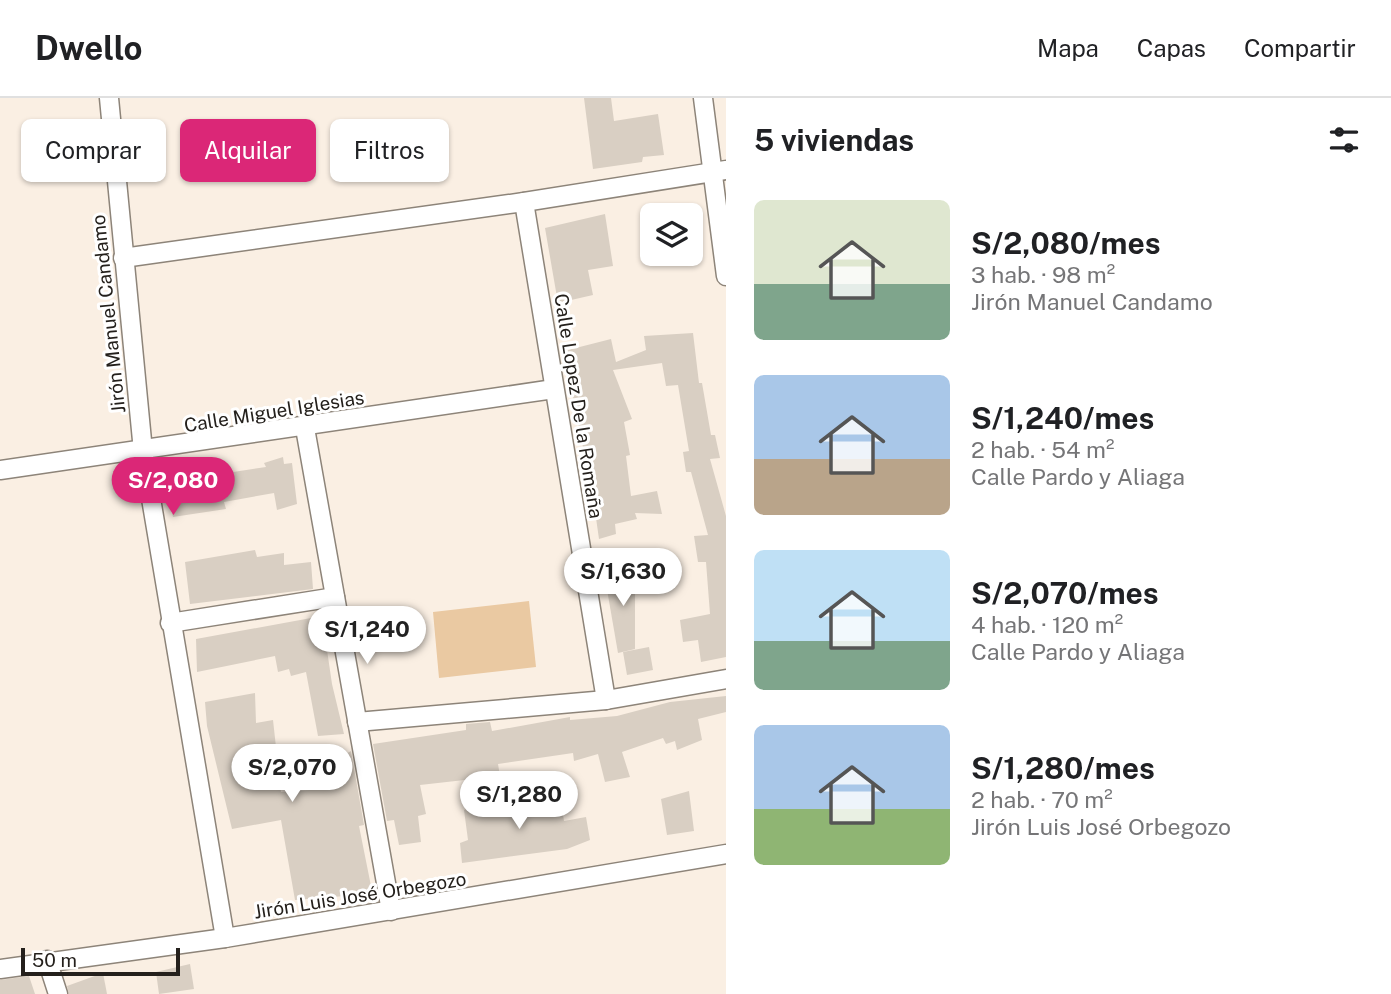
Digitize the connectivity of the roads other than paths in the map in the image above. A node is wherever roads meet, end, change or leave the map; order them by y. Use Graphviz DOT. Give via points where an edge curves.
graph roads {
  1 [pos="109,98"];
  2 [pos="703,98"];
  3 [pos="719,171"];
  4 [pos="524,202"];
  5 [pos="123,258"];
  6 [pos="726,276"];
  7 [pos="554,389"];
  8 [pos="304,428"];
  9 [pos="143,451"];
  10 [pos="0,470"];
  11 [pos="335,597"];
  12 [pos="170,623"];
  13 [pos="726,679"];
  14 [pos="606,700"];
  15 [pos="357,722"];
  16 [pos="726,854"];
  17 [pos="391,911"];
  18 [pos="225,938"];
  19 [pos="47,960"];
  20 [pos="0,969"];
  21 [pos="58,994"];
  1 -- 5 [label="street, Jirón Manuel Candamo"];
  2 -- 3 [label="street"];
  3 -- 4 [label="street"];
  3 -- 6 [label="street"];
  4 -- 5 [label="street"];
  4 -- 7 [label="street, Calle Lopez De la Romaña"];
  5 -- 9 [label="street, Jirón Manuel Candamo"];
  7 -- 8 [label="street, Calle Miguel Iglesias"];
  7 -- 14 [label="street, Calle Lopez De la Romaña"];
  8 -- 9 [label="street, Calle Miguel Iglesias"];
  8 -- 11 [label="street"];
  9 -- 10 [label="street, Calle Miguel Iglesias"];
  9 -- 12 [label="street, Jirón Manuel Candamo"];
  11 -- 12 [label="street"];
  11 -- 15 [label="street"];
  12 -- 18 [label="street, Jirón Manuel Candamo"];
  13 -- 14 [label="street"];
  14 -- 15 [label="street"];
  15 -- 17 [label="street"];
  16 -- 17 [label="street, Jirón Luis José Orbegozo"];
  17 -- 18 [label="street, Jirón Luis José Orbegozo"];
  18 -- 19 [label="street, Jirón Luis José Orbegozo"];
  19 -- 20 [label="street, Jirón Luis José Orbegozo"];
  19 -- 21 [label="street"];
}
